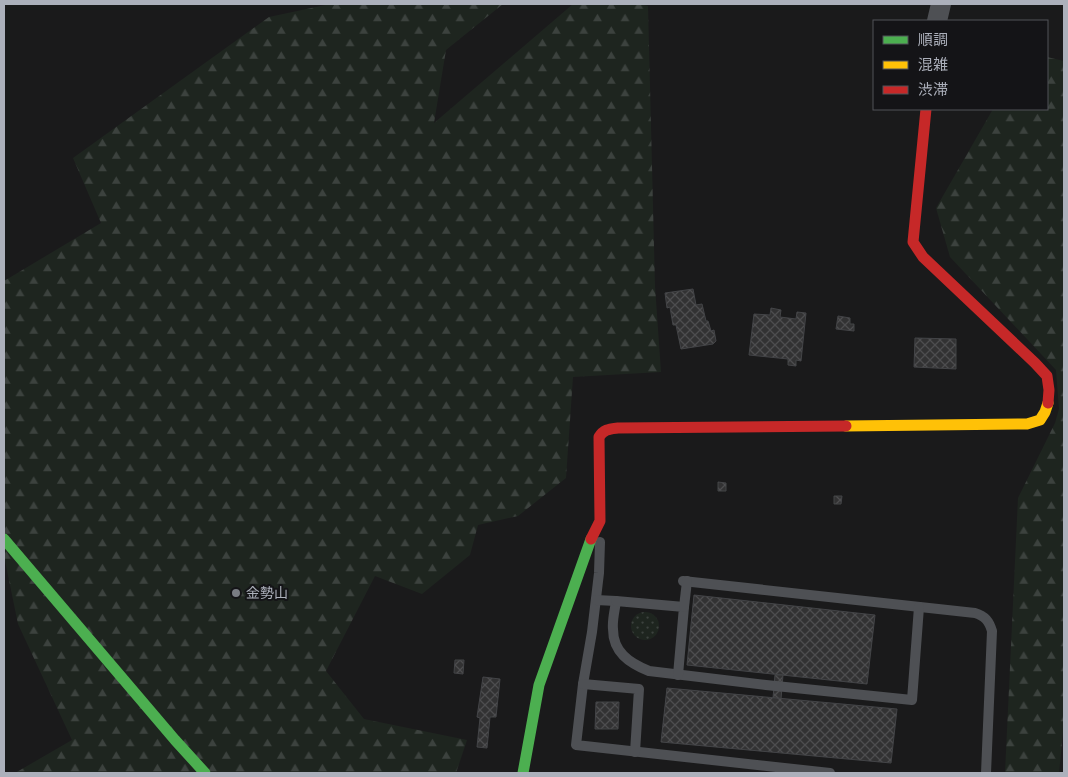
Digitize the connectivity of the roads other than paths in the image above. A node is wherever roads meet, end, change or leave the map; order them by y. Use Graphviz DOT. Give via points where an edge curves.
graph roads {
  1 [pos="941,4"];
  2 [pos="937,20"];
  3 [pos="926,110"];
  4 [pos="600,521"];
  5 [pos="4,539"];
  6 [pos="596,600"];
  7 [pos="616,602"];
  8 [pos="684,607"];
  9 [pos="919,607"];
  10 [pos="678,675"];
  11 [pos="583,684"];
  12 [pos="636,752"];
  13 [pos="205,773"];
  14 [pos="523,773"];
  15 [pos="830,773"];
  16 [pos="986,773"];
  1 -- 2 [label="street"];
  3 -- 4 [label="street" via="913,242 922,257 1047,376 1049,400 1040,420 1027,424 609,429 599,437"];
  4 -- 6 [label="lane"];
  4 -- 14 [label="street" via="539,685"];
  5 -- 13 [label="street"];
  6 -- 7 [label="lane"];
  6 -- 11 [label="lane"];
  7 -- 8 [label="lane"];
  7 -- 10 [label="lane" via="613,629 615,642 622,654 635,666"];
  8 -- 9 [label="lane" via="685,581"];
  8 -- 10 [label="lane"];
  9 -- 10 [label="lane" via="912,700"];
  9 -- 16 [label="lane" via="975,613 990,624"];
  11 -- 12 [label="lane" via="639,690"];
  11 -- 12 [label="lane" via="576,745"];
  12 -- 15 [label="lane"];
}
